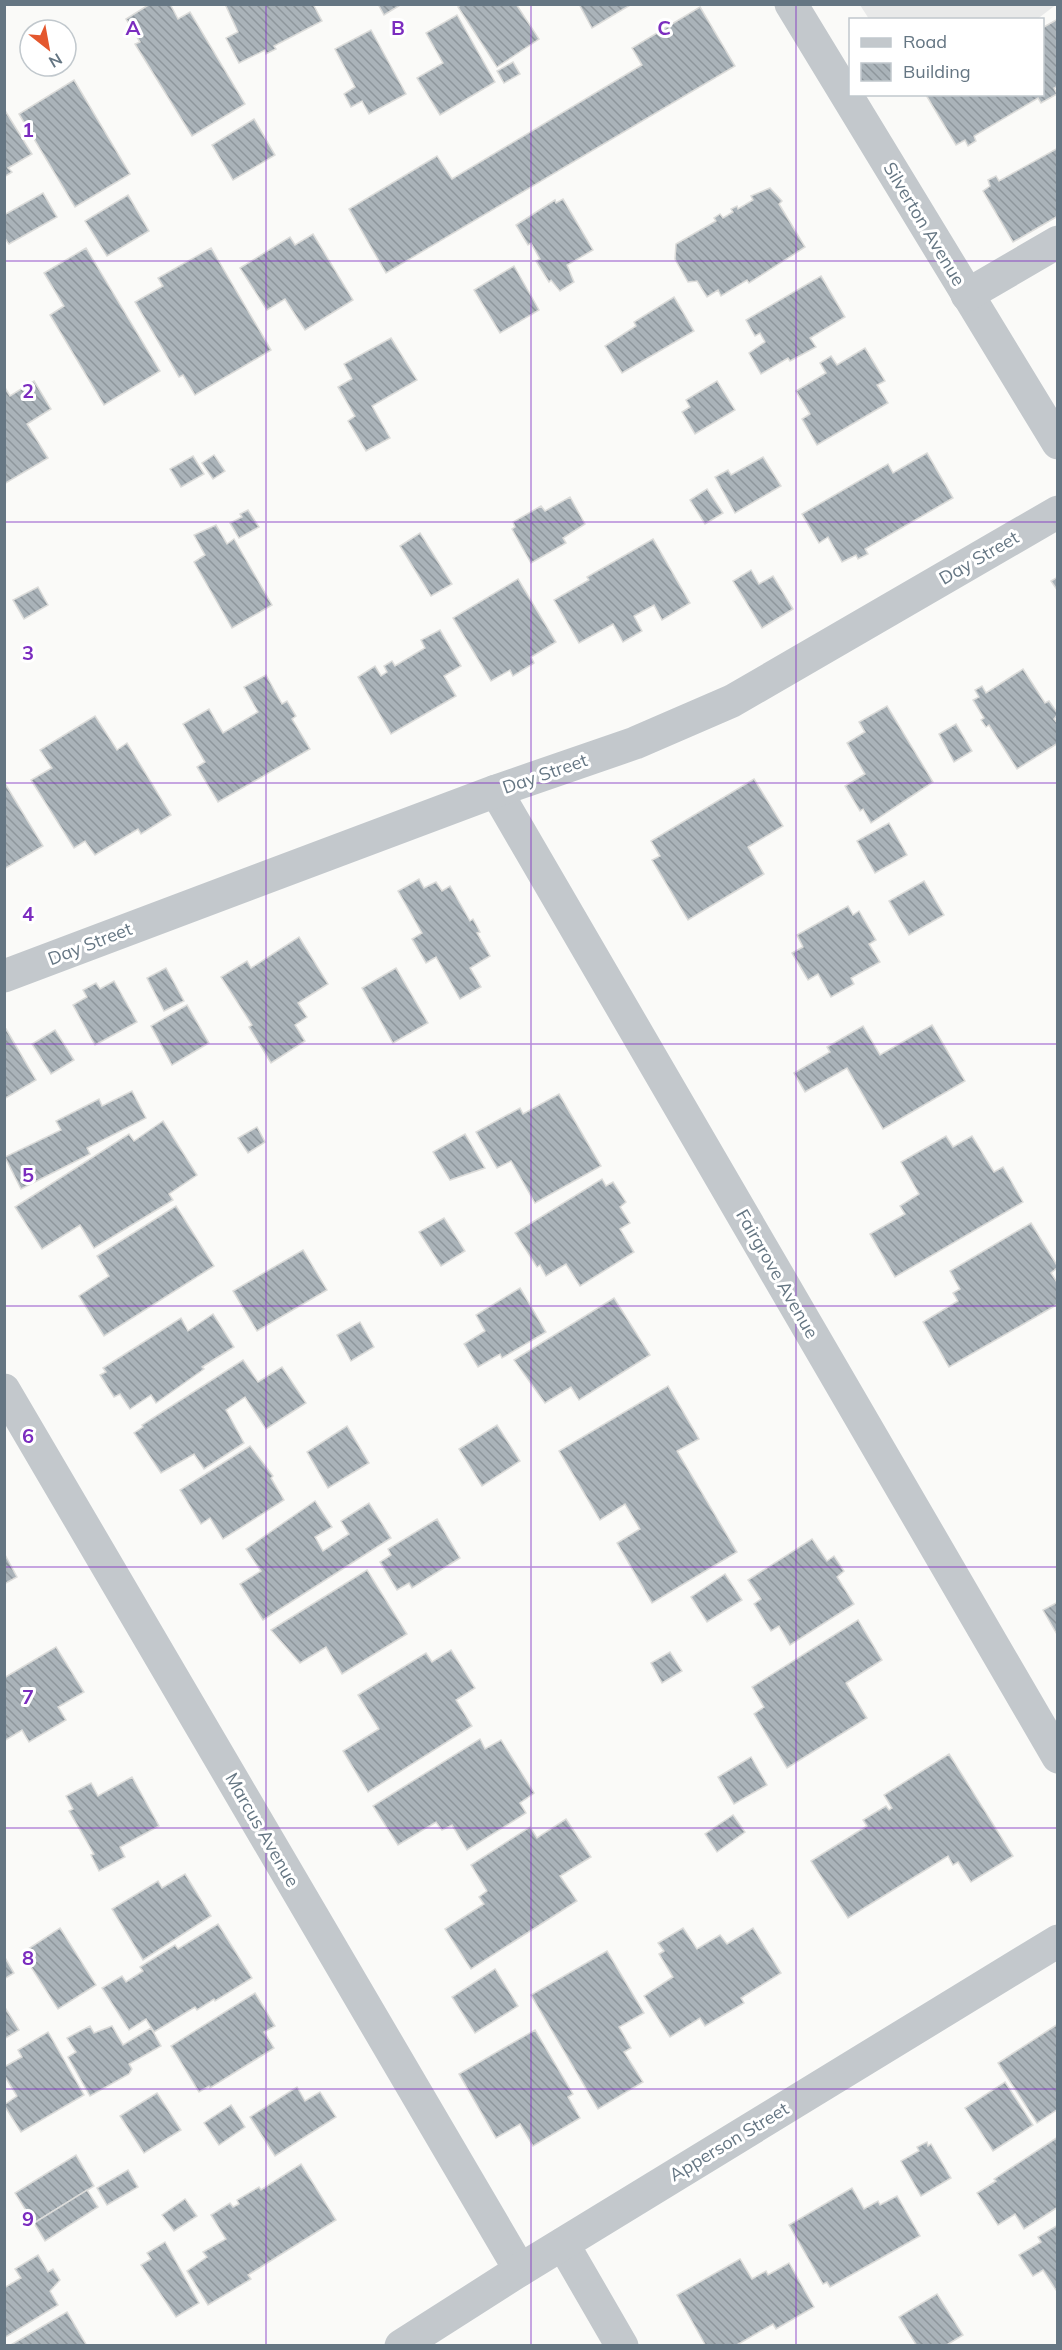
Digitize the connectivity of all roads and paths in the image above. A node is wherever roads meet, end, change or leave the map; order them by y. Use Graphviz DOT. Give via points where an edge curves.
graph roads {
  1 [pos="791,4"];
  2 [pos="1058,242"];
  3 [pos="967,295"];
  4 [pos="1058,443"];
  5 [pos="1058,512"];
  6 [pos="496,791"];
  7 [pos="4,976"];
  8 [pos="4,1390"];
  9 [pos="1058,1757"];
  10 [pos="1058,1941"];
  11 [pos="563,2244"];
  12 [pos="520,2270"];
  13 [pos="401,2346"];
  14 [pos="622,2346"];
  1 -- 3 [label="street, Silverton Avenue"];
  2 -- 3 [label="street"];
  3 -- 4 [label="street, Silverton Avenue"];
  5 -- 6 [label="street, Day Street" via="732,702 635,743"];
  6 -- 7 [label="street, Day Street"];
  6 -- 9 [label="street, Fairgrove Avenue"];
  8 -- 12 [label="street, Marcus Avenue"];
  10 -- 11 [label="street, Apperson Street"];
  11 -- 12 [label="street, Apperson Street"];
  11 -- 14 [label="street"];
  12 -- 13 [label="street, Apperson Street"];
}
